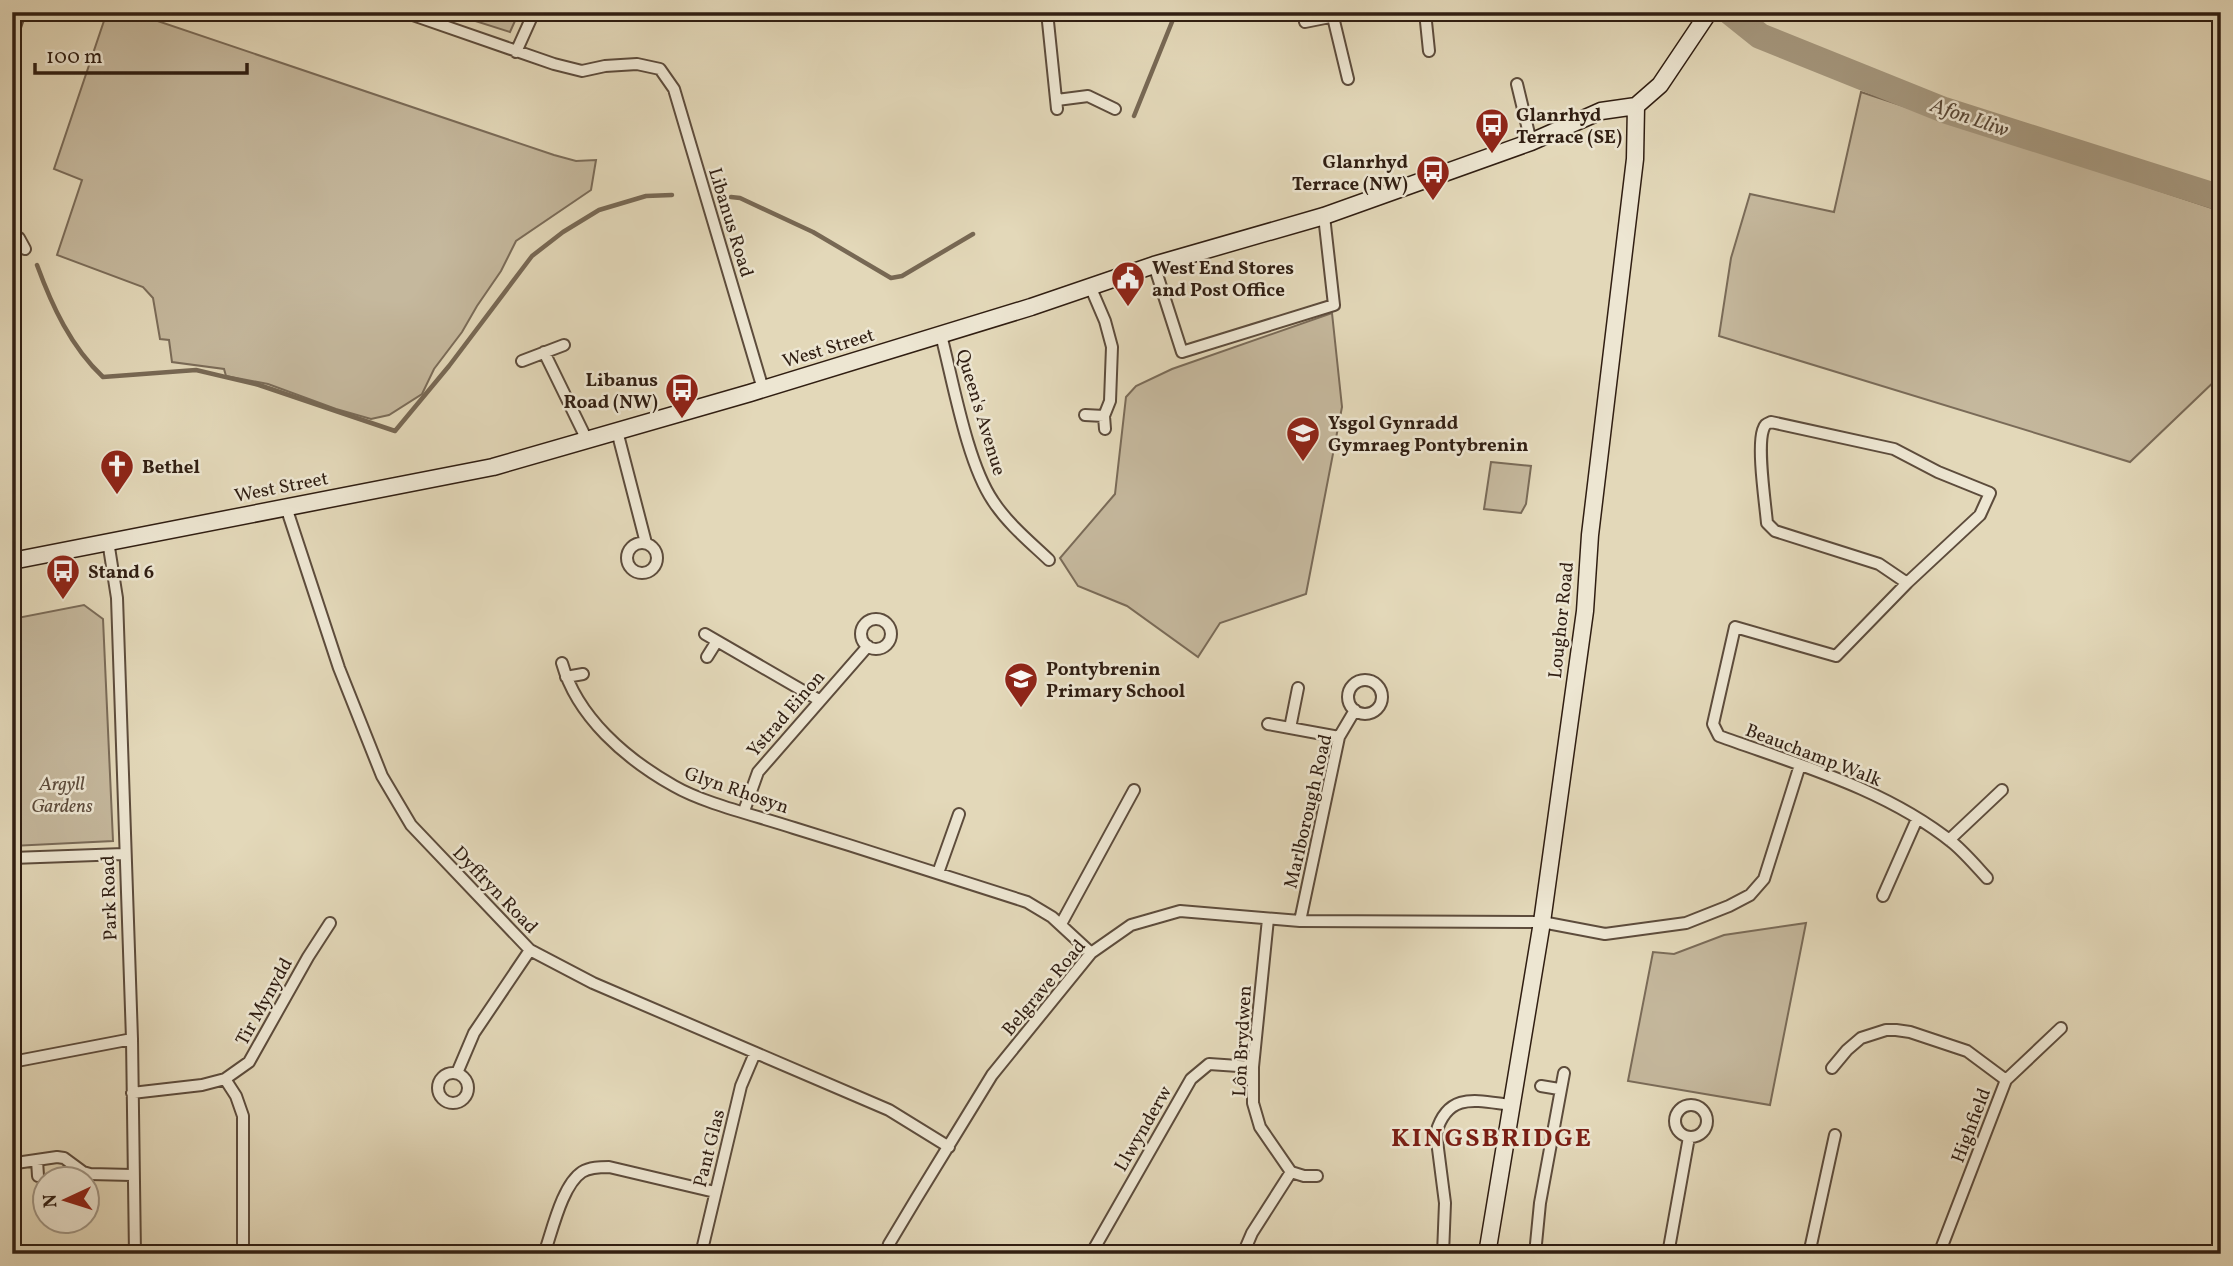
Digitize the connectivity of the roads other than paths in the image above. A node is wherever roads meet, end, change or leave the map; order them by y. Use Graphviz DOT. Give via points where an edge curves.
graph roads {
  1 [pos="20,12"];
  2 [pos="404,12"];
  3 [pos="534,12"];
  4 [pos="1047,12"];
  5 [pos="1355,12"];
  6 [pos="1425,12"];
  7 [pos="1709,12"];
  8 [pos="1333,17"];
  9 [pos="1305,22"];
  10 [pos="12,36"];
  11 [pos="1429,51"];
  12 [pos="516,52"];
  13 [pos="1348,79"];
  14 [pos="1517,84"];
  15 [pos="1636,106"];
  16 [pos="1115,109"];
  17 [pos="1531,142"];
  18 [pos="1325,216"];
  19 [pos="12,235"];
  20 [pos="25,249"];
  21 [pos="1154,265"];
  22 [pos="1090,286"];
  23 [pos="942,335"];
  24 [pos="564,345"];
  25 [pos="544,352"];
  26 [pos="522,361"];
  27 [pos="763,389"];
  28 [pos="1086,415"];
  29 [pos="1104,416"];
  30 [pos="1105,429"];
  31 [pos="617,431"];
  32 [pos="587,440"];
  33 [pos="286,507"];
  34 [pos="108,541"];
  35 [pos="646,543"];
  36 [pos="1049,560"];
  37 [pos="12,561"];
  38 [pos="1907,583"];
  39 [pos="705,634"];
  40 [pos="717,641"];
  41 [pos="868,646"];
  42 [pos="707,657"];
  43 [pos="562,663"];
  44 [pos="583,674"];
  45 [pos="566,677"];
  46 [pos="1298,688"];
  47 [pos="819,700"];
  48 [pos="1354,710"];
  49 [pos="1268,724"];
  50 [pos="1290,728"];
  51 [pos="1339,737"];
  52 [pos="1800,765"];
  53 [pos="1134,790"];
  54 [pos="2002,790"];
  55 [pos="744,811"];
  56 [pos="959,814"];
  57 [pos="1917,819"];
  58 [pos="1949,840"];
  59 [pos="124,854"];
  60 [pos="12,858"];
  61 [pos="937,873"];
  62 [pos="1987,878"];
  63 [pos="1882,897"];
  64 [pos="1268,919"];
  65 [pos="1300,922"];
  66 [pos="1542,922"];
  67 [pos="330,923"];
  68 [pos="1060,924"];
  69 [pos="530,950"];
  70 [pos="1091,953"];
  71 [pos="2061,1028"];
  72 [pos="132,1039"];
  73 [pos="755,1053"];
  74 [pos="12,1062"];
  75 [pos="1253,1067"];
  76 [pos="1832,1068"];
  77 [pos="457,1073"];
  78 [pos="1564,1073"];
  79 [pos="225,1079"];
  80 [pos="2006,1080"];
  81 [pos="1541,1086"];
  82 [pos="1559,1089"];
  83 [pos="132,1093"];
  84 [pos="1511,1105"];
  85 [pos="1835,1135"];
  86 [pos="1689,1136"];
  87 [pos="949,1147"];
  88 [pos="37,1160"];
  89 [pos="16,1163"];
  90 [pos="37,1164"];
  91 [pos="1292,1172"];
  92 [pos="132,1175"];
  93 [pos="1317,1176"];
  94 [pos="715,1192"];
  95 [pos="135,1254"];
  96 [pos="243,1254"];
  97 [pos="544,1254"];
  98 [pos="701,1254"];
  99 [pos="886,1254"];
  100 [pos="1091,1254"];
  101 [pos="1243,1254"];
  102 [pos="1443,1254"];
  103 [pos="1487,1254"];
  104 [pos="1535,1254"];
  105 [pos="1668,1254"];
  106 [pos="1809,1254"];
  107 [pos="1939,1254"];
  1 -- 10 [label="street"];
  2 -- 12 [label="street"];
  3 -- 12 [label="street"];
  4 -- 16 [label="street" via="1057,104 1088,96"];
  5 -- 8 [label="street"];
  6 -- 11 [label="street"];
  7 -- 15 [label="main road" via="1660,85"];
  8 -- 9 [label="street"];
  8 -- 13 [label="street"];
  12 -- 27 [label="street, Libanus Road" via="582,71 637,64 660,69 674,89"];
  14 -- 17 [label="street"];
  15 -- 17 [label="main road, West Street" via="1601,111"];
  15 -- 66 [label="main road, Loughor Road" via="1635,159 1585,611"];
  17 -- 18 [label="main road, West Street"];
  18 -- 21 [label="main road, West Street"];
  18 -- 21 [label="street" via="1334,305 1182,352"];
  19 -- 20 [label="street"];
  21 -- 22 [label="main road, West Street"];
  22 -- 23 [label="main road, West Street"];
  22 -- 29 [label="street" via="1112,347 1110,401"];
  23 -- 27 [label="main road, West Street"];
  23 -- 36 [label="street, Queen's Avenue" via="974,458 992,500"];
  24 -- 25 [label="street"];
  25 -- 26 [label="street"];
  25 -- 32 [label="street"];
  27 -- 31 [label="main road, West Street"];
  28 -- 29 [label="street"];
  29 -- 30 [label="street"];
  31 -- 32 [label="main road, West Street"];
  31 -- 35 [label="street"];
  32 -- 33 [label="main road, West Street" via="493,467"];
  33 -- 34 [label="main road, West Street"];
  33 -- 69 [label="street, Dyffryn Road" via="339,668 382,776 411,825"];
  34 -- 37 [label="main road, West Street"];
  34 -- 59 [label="street, Park Road" via="117,598"];
  38 -- 38 [label="street, Beauchamp Walk" via="1879,564 1776,531 1767,523 1761,445 1766,425 1771,422 1894,449 1990,492 1980,515"];
  38 -- 52 [label="street, Beauchamp Walk" via="1836,656 1735,627 1713,724 1719,736"];
  39 -- 40 [label="street"];
  40 -- 42 [label="street"];
  40 -- 47 [label="street"];
  41 -- 47 [label="street, Ystrad Einon"];
  43 -- 45 [label="street, Glyn Rhosyn"];
  44 -- 45 [label="street"];
  45 -- 55 [label="street, Glyn Rhosyn" via="586,713 631,757 684,791"];
  46 -- 50 [label="street"];
  47 -- 55 [label="street, Ystrad Einon" via="758,772"];
  48 -- 51 [label="street, Marlborough Road"];
  49 -- 50 [label="street"];
  50 -- 51 [label="street"];
  51 -- 65 [label="street, Marlborough Road"];
  52 -- 57 [label="street, Beauchamp Walk"];
  52 -- 66 [label="street, Belgrave Road" via="1764,880 1750,895 1686,923 1654,929 1605,934"];
  53 -- 68 [label="street"];
  54 -- 58 [label="street"];
  55 -- 61 [label="street, Glyn Rhosyn"];
  56 -- 61 [label="street"];
  57 -- 58 [label="street, Beauchamp Walk"];
  57 -- 63 [label="street"];
  58 -- 62 [label="street, Beauchamp Walk"];
  59 -- 60 [label="street"];
  59 -- 72 [label="street, Park Road"];
  61 -- 68 [label="street, Glyn Rhosyn" via="1027,902"];
  64 -- 65 [label="street, Belgrave Road"];
  64 -- 70 [label="street, Belgrave Road" via="1180,911 1131,925"];
  64 -- 75 [label="street, Lôn Brydwen"];
  65 -- 66 [label="street, Belgrave Road"];
  66 -- 84 [label="main road, Loughor Road"];
  67 -- 79 [label="street, Tir Mynydd" via="249,1062"];
  68 -- 70 [label="street, Glyn Rhosyn"];
  69 -- 73 [label="street, Dyffryn Road" via="593,983"];
  69 -- 77 [label="street" via="474,1033"];
  70 -- 87 [label="street, Belgrave Road" via="992,1075"];
  71 -- 80 [label="street, Highfield"];
  72 -- 74 [label="street"];
  72 -- 83 [label="street, Park Road"];
  73 -- 87 [label="street, Dyffryn Road" via="889,1110"];
  73 -- 94 [label="street, Pant Glas" via="741,1086"];
  75 -- 91 [label="street, Lôn Brydwen" via="1253,1103 1260,1126"];
  75 -- 100 [label="street, Llwynderw" via="1209,1064 1191,1079"];
  76 -- 80 [label="street" via="1861,1038 1896,1030 1967,1051"];
  78 -- 82 [label="street"];
  79 -- 83 [label="street, Tir Mynydd"];
  79 -- 96 [label="street" via="243,1116"];
  80 -- 107 [label="street, Highfield"];
  81 -- 82 [label="street"];
  82 -- 104 [label="street"];
  83 -- 92 [label="street, Park Road"];
  84 -- 102 [label="street" via="1462,1101 1439,1122 1436,1133 1446,1219"];
  84 -- 103 [label="main road, Loughor Road"];
  85 -- 106 [label="street"];
  86 -- 105 [label="street"];
  87 -- 99 [label="street, Belgrave Road"];
  88 -- 89 [label="street"];
  88 -- 90 [label="street"];
  88 -- 92 [label="street" via="64,1158 90,1174"];
  91 -- 93 [label="street"];
  91 -- 101 [label="street"];
  92 -- 95 [label="street, Park Road"];
  94 -- 97 [label="street" via="609,1167 591,1168 572,1182"];
  94 -- 98 [label="street, Pant Glas"];
}
